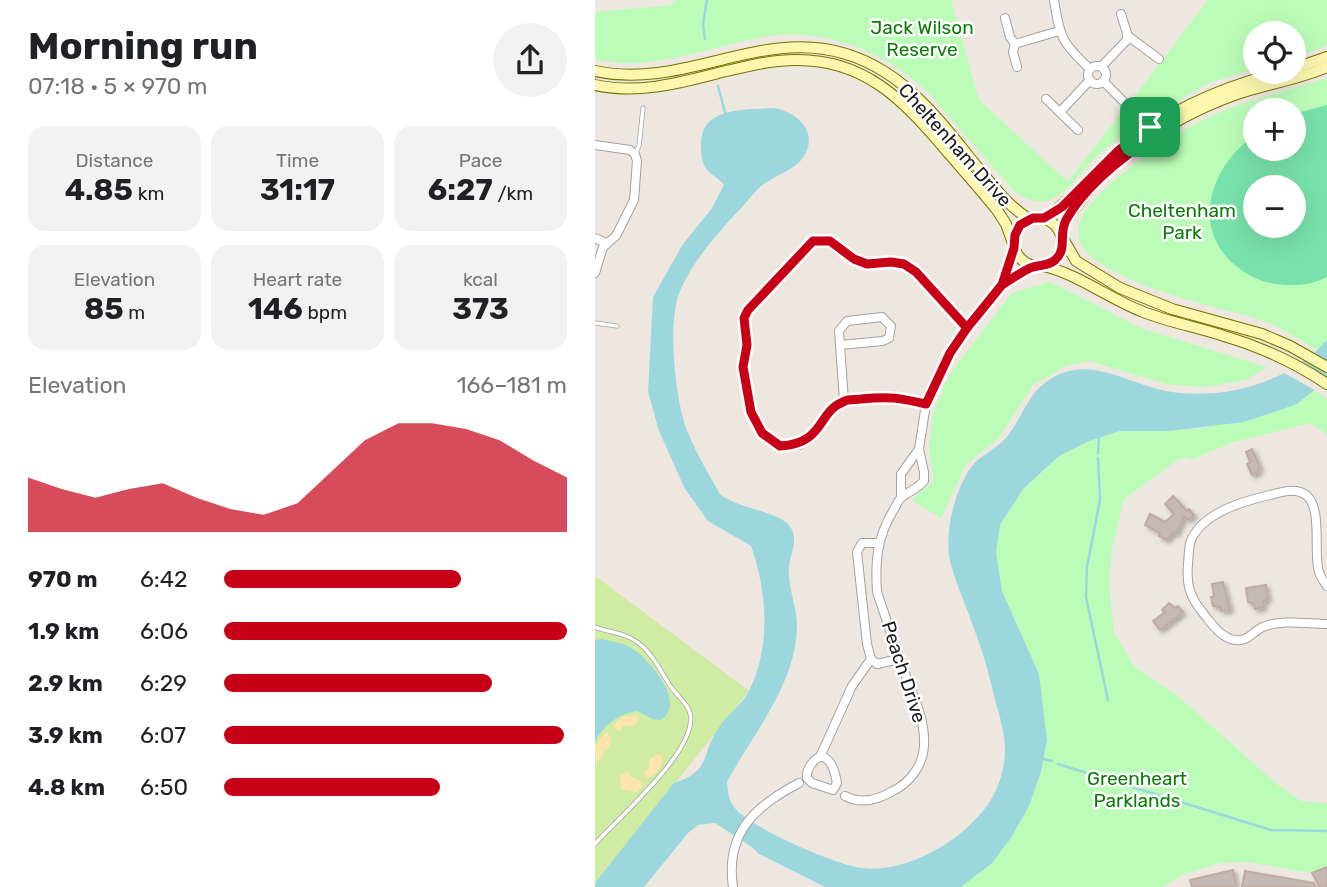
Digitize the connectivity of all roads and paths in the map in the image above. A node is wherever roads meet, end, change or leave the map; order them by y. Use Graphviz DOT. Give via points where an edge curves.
graph roads {
  1 [pos="1054,0"];
  2 [pos="1121,14"];
  3 [pos="1005,18"];
  4 [pos="1059,31"];
  5 [pos="1128,36"];
  6 [pos="1015,44"];
  7 [pos="1327,57"];
  8 [pos="1159,59"];
  9 [pos="1306,64"];
  10 [pos="1017,67"];
  11 [pos="1101,67"];
  12 [pos="1327,67"];
  13 [pos="1090,69"];
  14 [pos="595,71"];
  15 [pos="1090,80"];
  16 [pos="1103,81"];
  17 [pos="1243,84"];
  18 [pos="595,85"];
  19 [pos="1046,99"];
  20 [pos="643,108"];
  21 [pos="1060,112"];
  22 [pos="1078,130"];
  23 [pos="1153,131"];
  24 [pos="595,145"];
  25 [pos="635,154"];
  26 [pos="1044,218"];
  27 [pos="1029,219"];
  28 [pos="1061,233"];
  29 [pos="595,238"];
  30 [pos="606,243"];
  31 [pos="1014,247"];
  32 [pos="1039,266"];
  33 [pos="595,273"];
  34 [pos="1002,285"];
  35 [pos="595,323"];
  36 [pos="617,326"];
  37 [pos="967,328"];
  38 [pos="840,345"];
  39 [pos="1327,367"];
  40 [pos="1327,384"];
  41 [pos="844,401"];
  42 [pos="926,404"];
  43 [pos="919,449"];
  44 [pos="901,497"];
  45 [pos="879,543"];
  46 [pos="1327,586"];
  47 [pos="1327,624"];
  48 [pos="595,627"];
  49 [pos="871,659"];
  50 [pos="899,659"];
  51 [pos="820,757"];
  52 [pos="808,777"];
  53 [pos="837,783"];
  54 [pos="831,790"];
  55 [pos="845,796"];
  56 [pos="595,844"];
  57 [pos="733,887"];
  1 -- 4 [label="street"];
  2 -- 5 [label="street"];
  3 -- 6 [label="street"];
  4 -- 6 [label="street"];
  4 -- 13 [label="street" via="1068,48"];
  5 -- 8 [label="street"];
  5 -- 11 [label="street"];
  6 -- 10 [label="street"];
  7 -- 9 [label="main road"];
  11 -- 13 [label="street"];
  11 -- 16 [label="street"];
  12 -- 23 [label="main road" via="1220,101"];
  13 -- 15 [label="street"];
  14 -- 27 [label="main road, Cheltenham Drive" via="660,74 784,47 814,47 857,58 907,87 1008,203"];
  15 -- 16 [label="street"];
  15 -- 21 [label="street"];
  16 -- 23 [label="street"];
  17 -- 23 [label="main road" via="1219,91"];
  18 -- 31 [label="main road, Cheltenham Drive" via="654,88 766,62 795,60 823,62 863,75 910,108 997,210"];
  19 -- 21 [label="street"];
  20 -- 25 [label="lane"];
  21 -- 22 [label="street"];
  23 -- 26 [label="main road" via="1104,163 1062,207"];
  23 -- 28 [label="main road" via="1074,208"];
  24 -- 25 [label="street" via="625,148"];
  25 -- 30 [label="street" via="634,200 616,236"];
  26 -- 27 [label="main road"];
  26 -- 28 [label="main road"];
  27 -- 31 [label="main road" via="1016,231"];
  28 -- 32 [label="main road" via="1059,255"];
  28 -- 39 [label="main road" via="1076,261 1120,288 1155,303 1239,326"];
  29 -- 30 [label="street"];
  30 -- 33 [label="street"];
  31 -- 32 [label="main road" via="1023,261"];
  31 -- 34 [label="street, Peach Drive"];
  32 -- 34 [label="street, Peach Drive"];
  32 -- 40 [label="main road" via="1069,274 1148,314 1279,356"];
  34 -- 37 [label="street, Peach Drive"];
  35 -- 36 [label="lane"];
  37 -- 41 [label="street" via="904,264 867,264 830,241 813,241 744,318 747,345 743,367 751,412 762,433 780,446 799,445"];
  37 -- 42 [label="street, Peach Drive"];
  38 -- 38 [label="street" via="839,331 847,321 882,317 891,326 889,338 883,341"];
  38 -- 41 [label="street"];
  41 -- 42 [label="street" via="893,396"];
  42 -- 43 [label="street, Peach Drive"];
  43 -- 44 [label="street, Peach Drive" via="902,469"];
  43 -- 44 [label="street, Peach Drive" via="923,481"];
  44 -- 45 [label="street, Peach Drive"];
  45 -- 49 [label="street" via="862,543 857,552"];
  45 -- 50 [label="street, Peach Drive" via="877,592"];
  46 -- 47 [label="street" via="1318,568 1314,510 1300,492 1277,493 1230,508 1205,524 1191,541 1189,592 1219,633 1238,640 1262,627"];
  48 -- 56 [label="lane" via="633,639 649,652 686,704 691,722 670,763"];
  49 -- 50 [label="street" via="880,664"];
  49 -- 51 [label="street" via="852,686"];
  50 -- 55 [label="street, Peach Drive" via="923,732 921,760 911,777 893,792 867,801"];
  51 -- 52 [label="street" via="811,764"];
  51 -- 53 [label="street" via="830,762"];
  52 -- 54 [label="street, Peach Drive"];
  52 -- 57 [label="street, Peach Drive" via="807,784 799,782 771,799 741,831 731,871"];
  53 -- 54 [label="street"];
  53 -- 55 [label="street"];
  54 -- 55 [label="street, Peach Drive"];
}
